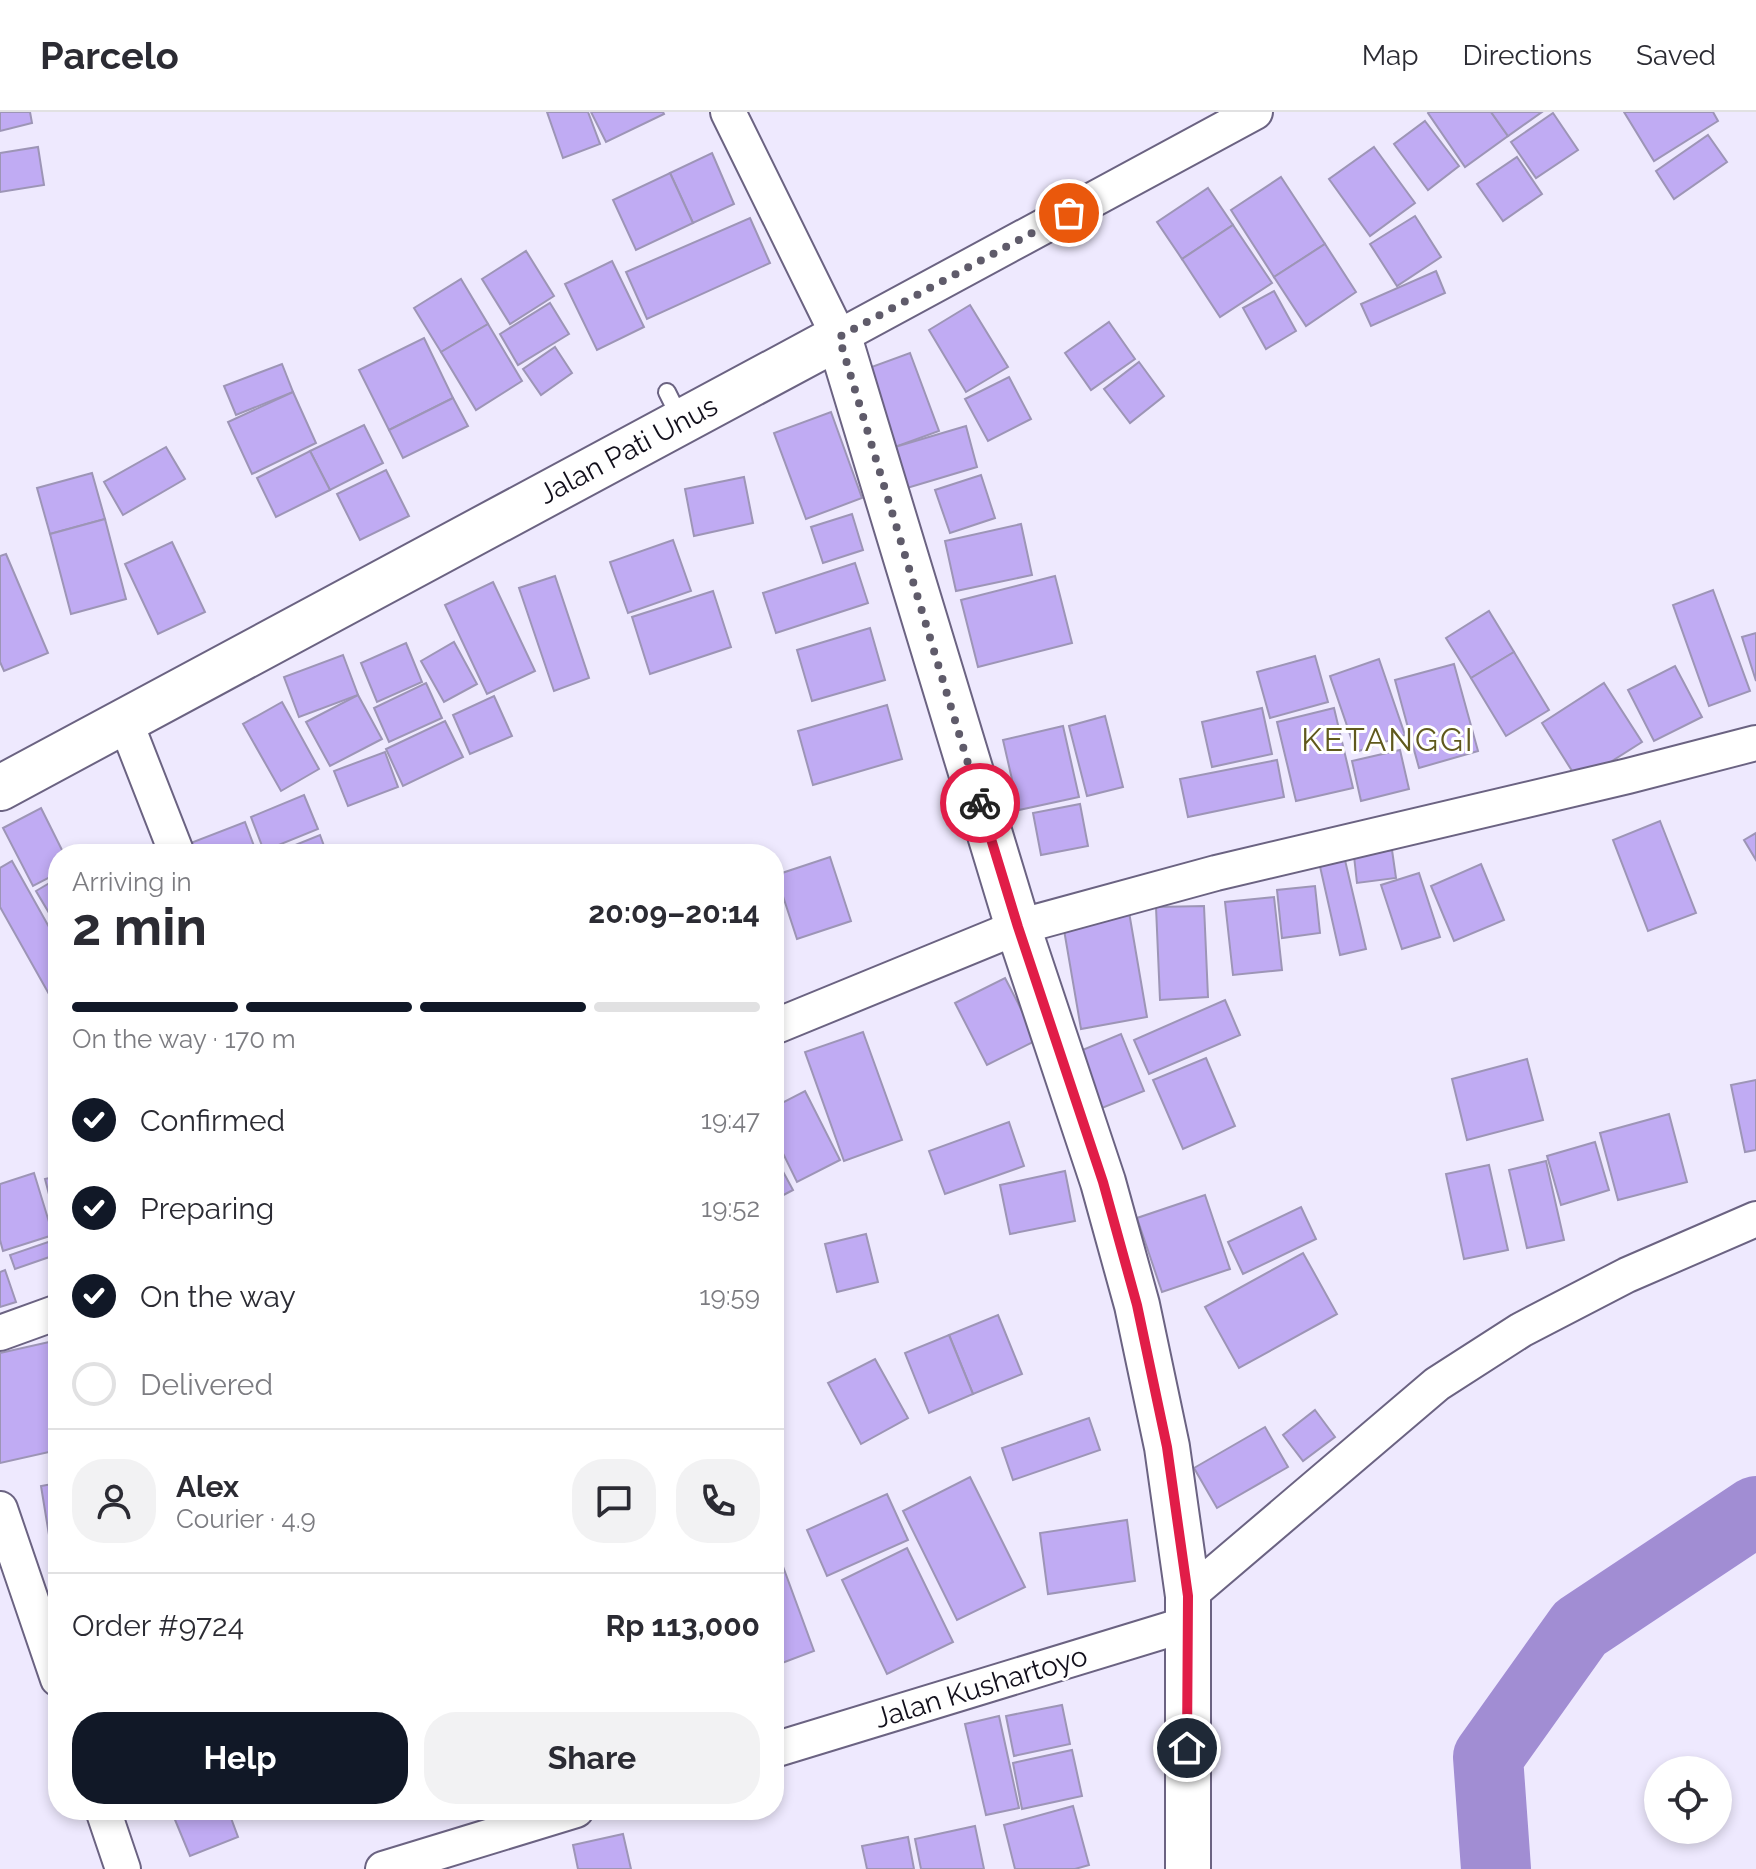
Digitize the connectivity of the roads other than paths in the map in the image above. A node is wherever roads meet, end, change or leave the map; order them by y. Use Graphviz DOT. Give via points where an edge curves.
graph roads {
  1 [pos="728,112"];
  2 [pos="1255,112"];
  3 [pos="839,337"];
  4 [pos="125,721"];
  5 [pos="1756,743"];
  6 [pos="0,788"];
  7 [pos="173,844"];
  8 [pos="1018,927"];
  9 [pos="784,1023"];
  10 [pos="1756,1219"];
  11 [pos="48,1316"];
  12 [pos="0,1333"];
  13 [pos="0,1509"];
  14 [pos="1188,1610"];
  15 [pos="48,1650"];
  16 [pos="784,1747"];
  17 [pos="106,1820"];
  18 [pos="543,1820"];
  19 [pos="123,1869"];
  20 [pos="383,1869"];
  21 [pos="1188,1869"];
  1 -- 3 [label="street"];
  2 -- 3 [label="street, Jalan Pati Unus"];
  3 -- 4 [label="street, Jalan Pati Unus" via="674,406"];
  3 -- 8 [label="street"];
  4 -- 6 [label="street, Jalan Pati Unus"];
  4 -- 7 [label="street"];
  5 -- 8 [label="street" via="1216,873"];
  8 -- 9 [label="street"];
  8 -- 14 [label="street" via="1103,1182 1137,1305 1167,1447"];
  10 -- 14 [label="street" via="1627,1275 1521,1330 1437,1384"];
  11 -- 12 [label="street"];
  13 -- 15 [label="street"];
  14 -- 16 [label="street, Jalan Kushartoyo"];
  14 -- 21 [label="street"];
  17 -- 19 [label="street"];
  18 -- 20 [label="street"];
}
